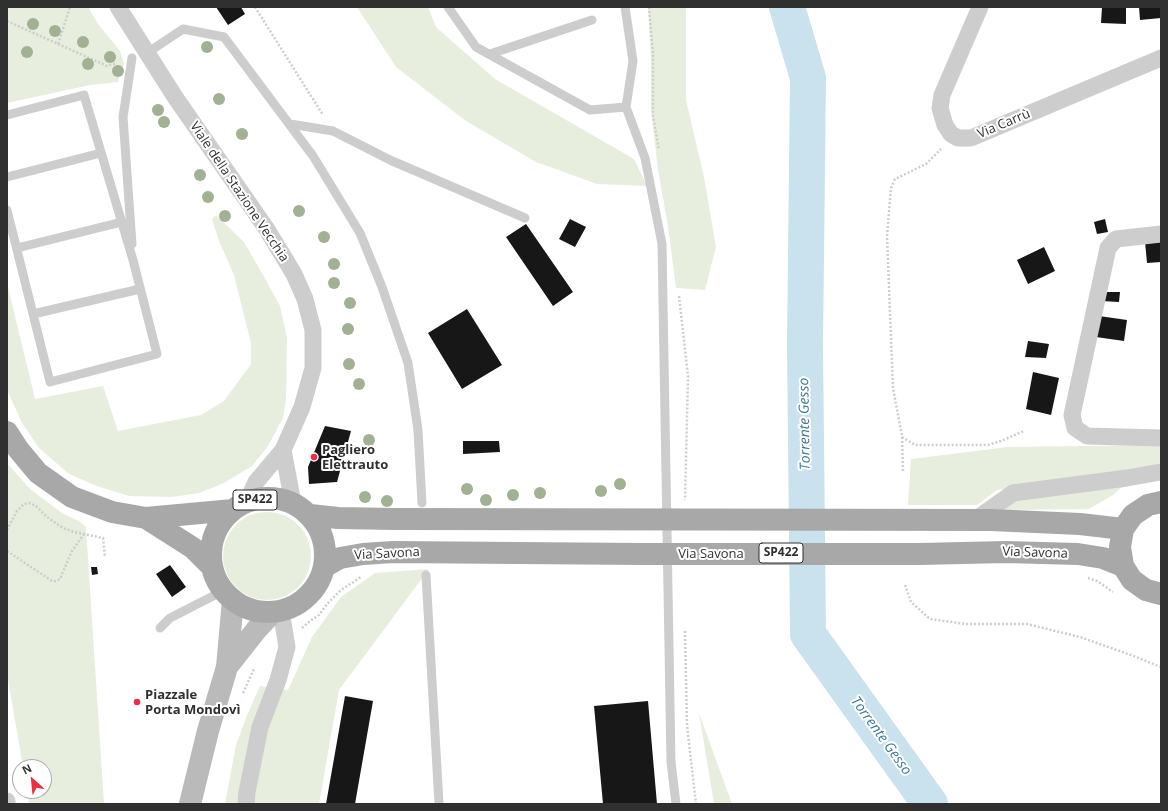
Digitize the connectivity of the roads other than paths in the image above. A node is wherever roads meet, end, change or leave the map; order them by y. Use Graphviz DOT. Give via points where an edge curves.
graph roads {
  1 [pos="118,7"];
  2 [pos="448,7"];
  3 [pos="625,7"];
  4 [pos="980,7"];
  5 [pos="592,20"];
  6 [pos="490,54"];
  7 [pos="140,56"];
  8 [pos="1161,58"];
  9 [pos="626,107"];
  10 [pos="7,115"];
  11 [pos="290,124"];
  12 [pos="101,153"];
  13 [pos="7,177"];
  14 [pos="7,210"];
  15 [pos="525,218"];
  16 [pos="122,222"];
  17 [pos="1161,234"];
  18 [pos="16,248"];
  19 [pos="133,260"];
  20 [pos="140,289"];
  21 [pos="33,314"];
  22 [pos="7,432"];
  23 [pos="1161,438"];
  24 [pos="283,450"];
  25 [pos="1161,472"];
  26 [pos="1161,502"];
  27 [pos="422,503"];
  28 [pos="240,506"];
  29 [pos="301,509"];
  30 [pos="146,518"];
  31 [pos="975,520"];
  32 [pos="1123,529"];
  33 [pos="1123,566"];
  34 [pos="212,567"];
  35 [pos="324,567"];
  36 [pos="426,575"];
  37 [pos="1161,594"];
  38 [pos="228,595"];
  39 [pos="277,611"];
  40 [pos="160,628"];
  41 [pos="227,667"];
  42 [pos="190,804"];
  43 [pos="246,804"];
  44 [pos="439,804"];
  45 [pos="676,804"];
  1 -- 7 [label="street, Viale della Stazione Vecchia"];
  2 -- 6 [label="lane" via="476,47"];
  3 -- 9 [label="lane" via="633,61"];
  4 -- 8 [label="street, Via Carrù" via="942,95 940,108 945,125 951,134 958,138 971,138"];
  5 -- 6 [label="lane"];
  6 -- 9 [label="lane" via="590,110"];
  7 -- 11 [label="lane" via="183,29 224,37"];
  7 -- 19 [label="lane" via="123,117"];
  7 -- 24 [label="street, Viale della Stazione Vecchia" via="175,97 266,228 294,274 305,300 313,330 313,368 302,408"];
  9 -- 45 [label="lane" via="645,158 662,244 671,762"];
  10 -- 12 [label="lane" via="84,95"];
  11 -- 15 [label="lane" via="333,131 390,160"];
  11 -- 27 [label="lane" via="360,232 382,286 408,363 418,430"];
  12 -- 13 [label="lane"];
  12 -- 16 [label="lane"];
  14 -- 18 [label="lane"];
  16 -- 18 [label="lane"];
  16 -- 19 [label="lane"];
  17 -- 23 [label="street" via="1116,239 1108,248 1072,415 1075,428 1087,436"];
  18 -- 21 [label="lane"];
  19 -- 20 [label="lane"];
  20 -- 21 [label="lane"];
  20 -- 21 [label="lane" via="157,354 50,382"];
  22 -- 30 [label="main road, SP422" via="38,473 72,497 112,512"];
  24 -- 28 [label="street, Viale della Stazione Vecchia"];
  24 -- 29 [label="street"];
  25 -- 31 [label="street" via="1013,493"];
  26 -- 32 [label="main road" via="1148,505 1133,515"];
  28 -- 29 [label="main road, SP422" via="262,498 278,499"];
  28 -- 30 [label="main road, SP422"];
  28 -- 34 [label="main road, SP422" via="222,522 214,536 211,551"];
  29 -- 31 [label="main road, SP422" via="338,518 388,519"];
  29 -- 35 [label="main road" via="320,531 325,549"];
  30 -- 34 [label="main road, SP422" via="193,548"];
  31 -- 32 [label="main road, SP422" via="1080,524"];
  32 -- 33 [label="main road" via="1120,548"];
  33 -- 35 [label="main road, Via Savona / SP422" via="1103,558 1078,554 1006,552 394,552 340,558"];
  33 -- 37 [label="main road" via="1132,580 1146,590"];
  34 -- 38 [label="main road, SP422" via="216,580"];
  35 -- 39 [label="main road" via="318,582 308,595 296,605"];
  36 -- 44 [label="lane"];
  38 -- 39 [label="main road" via="245,607 259,611"];
  38 -- 40 [label="lane" via="170,618"];
  38 -- 41 [label="street"];
  39 -- 41 [label="street" via="257,629"];
  39 -- 43 [label="street" via="286,647 278,680 260,727"];
  41 -- 42 [label="street"];
}
